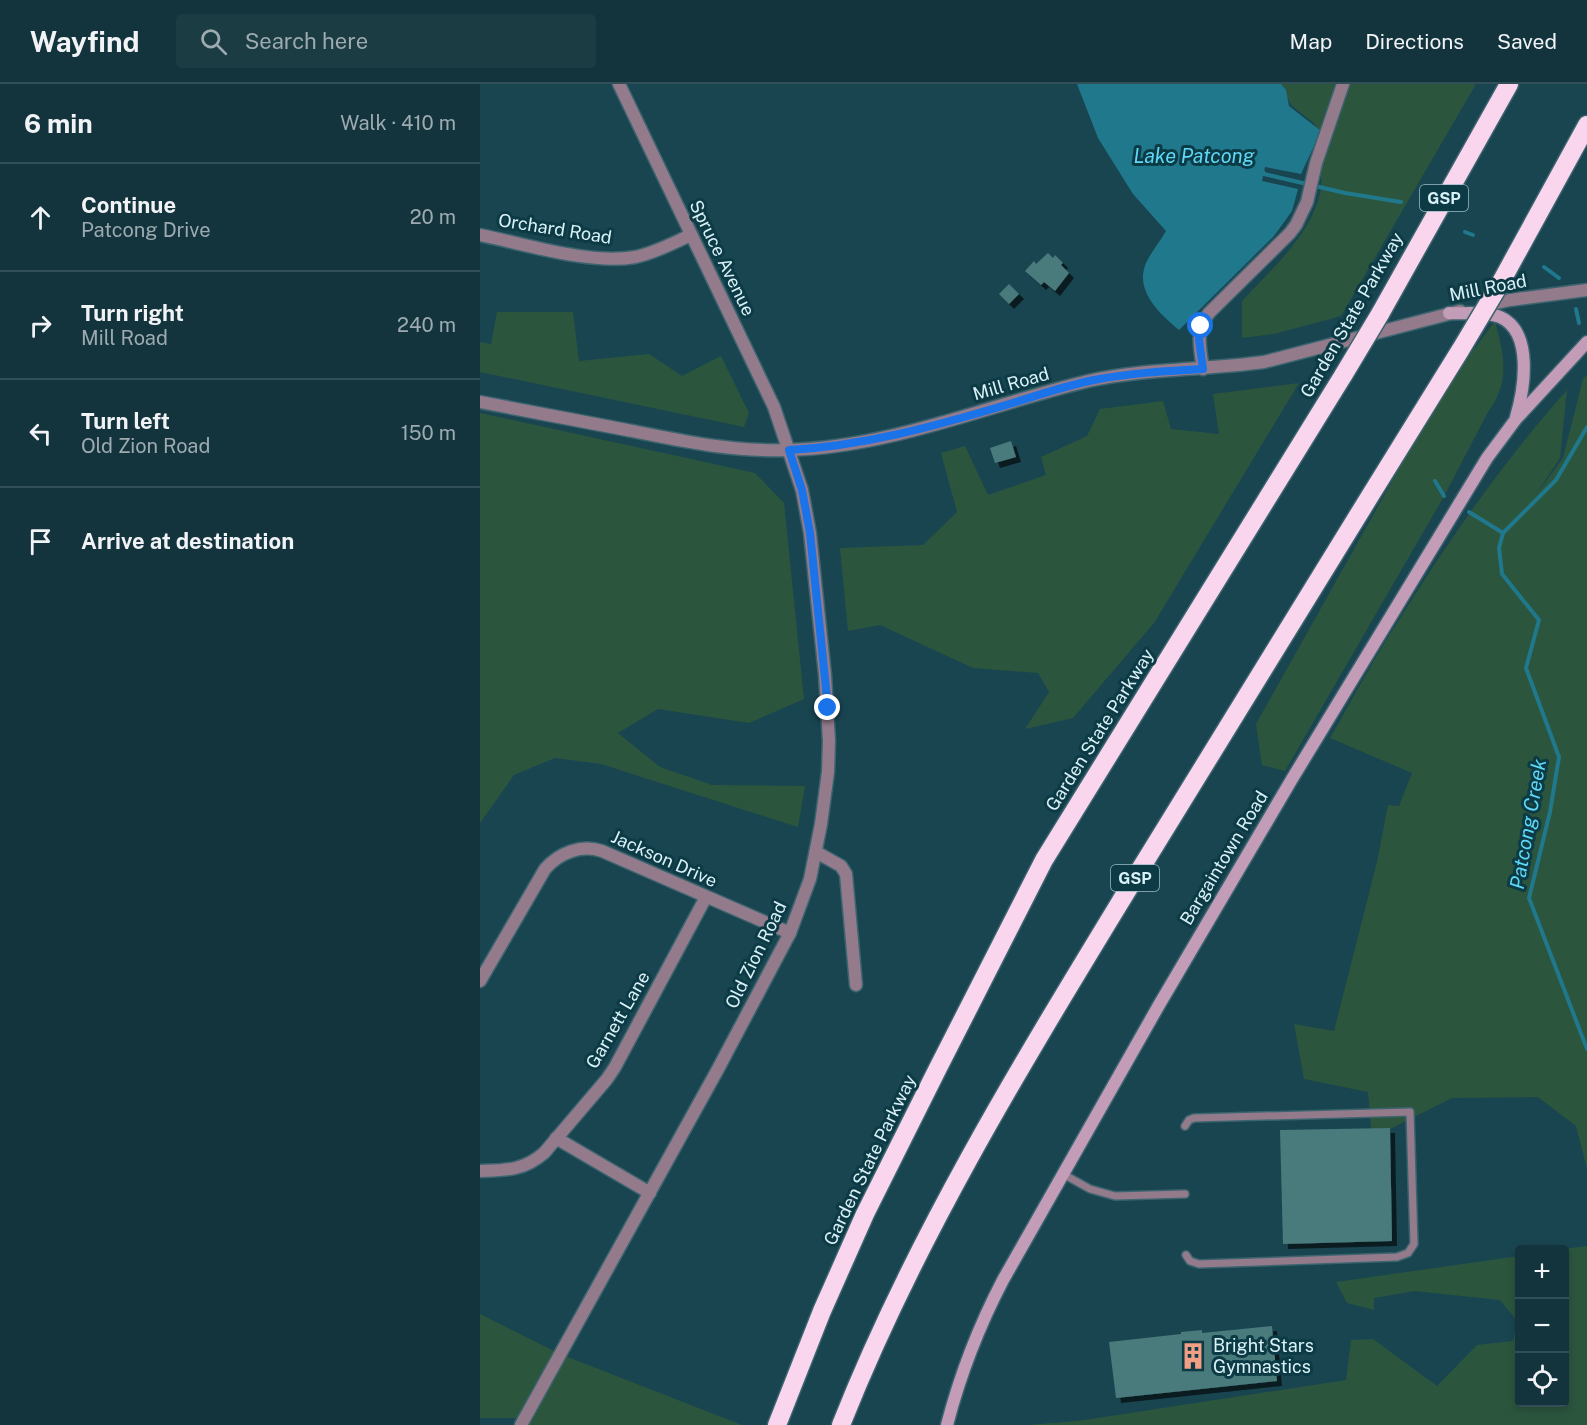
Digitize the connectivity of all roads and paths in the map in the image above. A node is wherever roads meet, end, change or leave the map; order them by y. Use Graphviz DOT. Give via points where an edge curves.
graph roads {
  1 [pos="619,84"];
  2 [pos="1342,84"];
  3 [pos="1509,84"];
  4 [pos="1587,125"];
  5 [pos="480,235"];
  6 [pos="692,236"];
  7 [pos="1587,290"];
  8 [pos="1449,314"];
  9 [pos="1587,342"];
  10 [pos="1203,369"];
  11 [pos="480,402"];
  12 [pos="1516,419"];
  13 [pos="789,450"];
  14 [pos="816,852"];
  15 [pos="706,897"];
  16 [pos="790,933"];
  17 [pos="480,981"];
  18 [pos="855,986"];
  19 [pos="1185,1126"];
  20 [pos="556,1138"];
  21 [pos="480,1171"];
  22 [pos="1063,1174"];
  23 [pos="650,1193"];
  24 [pos="1185,1194"];
  25 [pos="1186,1255"];
  26 [pos="520,1425"];
  27 [pos="777,1425"];
  28 [pos="842,1425"];
  29 [pos="947,1425"];
  1 -- 6 [label="street, Spruce Avenue"];
  2 -- 10 [label="street" via="1304,210 1290,233 1204,321 1199,340"];
  3 -- 27 [label="highway, Garden State Parkway / GSP, bridge" via="1380,314 1044,860 865,1214"];
  4 -- 28 [label="highway, GSP, bridge" via="1461,349 997,1107 894,1301"];
  5 -- 6 [label="street, Orchard Road" via="610,258 644,254"];
  6 -- 13 [label="street, Spruce Avenue" via="774,407"];
  7 -- 8 [label="street, Mill Road" via="1510,300"];
  8 -- 10 [label="street, Mill Road" via="1264,362"];
  8 -- 12 [label="main road" via="1499,317 1514,329 1524,361"];
  9 -- 12 [label="main road, Bargaintown Road"];
  10 -- 13 [label="street, Mill Road" via="1103,378 879,439"];
  11 -- 13 [label="street, Mill Road" via="717,447"];
  12 -- 22 [label="main road, Bargaintown Road" via="1472,480 1292,779"];
  13 -- 14 [label="street, Old Zion Road" via="809,526 828,708 828,772"];
  14 -- 16 [label="street, Old Zion Road"];
  14 -- 18 [label="street" via="841,866 846,874"];
  15 -- 16 [label="street, Jackson Drive"];
  15 -- 17 [label="street, Jackson Drive" via="602,851 581,849 566,853 545,869"];
  15 -- 20 [label="street, Garnett Lane" via="615,1067"];
  16 -- 23 [label="street, Old Zion Road"];
  19 -- 25 [label="lane" via="1194,1118 1410,1112 1414,1244 1408,1253 1397,1257 1199,1264"];
  20 -- 21 [label="street, Garnett Lane" via="527,1165"];
  20 -- 23 [label="street"];
  22 -- 24 [label="lane" via="1090,1189 1115,1196"];
  22 -- 29 [label="main road, Bargaintown Road" via="990,1306 965,1366"];
  23 -- 26 [label="street, Old Zion Road"];
}
